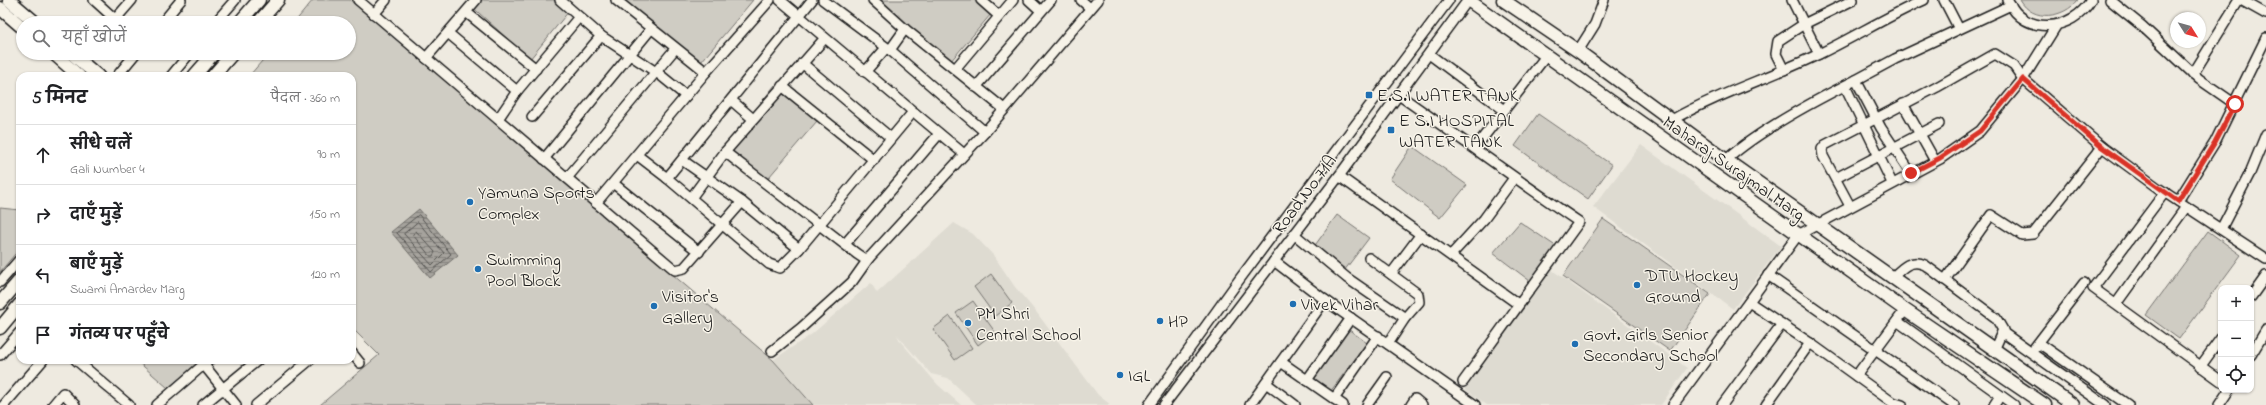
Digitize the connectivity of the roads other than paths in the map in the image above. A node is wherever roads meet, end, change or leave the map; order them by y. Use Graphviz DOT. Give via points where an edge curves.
graph roads {
  1 [pos="9,0"];
  2 [pos="94,0"];
  3 [pos="132,0"];
  4 [pos="181,0"];
  5 [pos="235,0"];
  6 [pos="259,0"];
  7 [pos="358,0"];
  8 [pos="386,0"];
  9 [pos="476,0"];
  10 [pos="560,0"];
  11 [pos="616,0"];
  12 [pos="770,0"];
  13 [pos="780,0"];
  14 [pos="812,0"];
  15 [pos="823,0"];
  16 [pos="873,0"];
  17 [pos="980,0"];
  18 [pos="1013,0"];
  19 [pos="1029,0"];
  20 [pos="1051,0"];
  21 [pos="1081,0"];
  22 [pos="1098,0"];
  23 [pos="1449,0"];
  24 [pos="1468,0"];
  25 [pos="1503,0"];
  26 [pos="1604,0"];
  27 [pos="1792,0"];
  28 [pos="1853,0"];
  29 [pos="1924,0"];
  30 [pos="1944,0"];
  31 [pos="2091,0"];
  32 [pos="2110,0"];
  33 [pos="2240,0"];
  34 [pos="273,2"];
  35 [pos="2010,2"];
  36 [pos="0,8"];
  37 [pos="1090,8"];
  38 [pos="1041,11"];
  39 [pos="466,12"];
  40 [pos="374,14"];
  41 [pos="2266,14"];
  42 [pos="28,16"];
  43 [pos="109,16"];
  44 [pos="118,16"];
  45 [pos="168,16"];
  46 [pos="221,16"];
  47 [pos="245,16"];
  48 [pos="263,16"];
  49 [pos="799,16"];
  50 [pos="999,16"];
  51 [pos="579,17"];
  52 [pos="16,22"];
  53 [pos="1804,24"];
  54 [pos="2056,26"];
  55 [pos="651,29"];
  56 [pos="905,29"];
  57 [pos="1959,29"];
  58 [pos="448,34"];
  59 [pos="601,36"];
  60 [pos="825,38"];
  61 [pos="2266,38"];
  62 [pos="675,49"];
  63 [pos="888,49"];
  64 [pos="1578,51"];
  65 [pos="1429,54"];
  66 [pos="1819,54"];
  67 [pos="630,55"];
  68 [pos="1546,56"];
  69 [pos="426,58"];
  70 [pos="61,60"];
  71 [pos="87,60"];
  72 [pos="130,60"];
  73 [pos="184,60"];
  74 [pos="208,60"];
  75 [pos="227,60"];
  76 [pos="802,63"];
  77 [pos="536,69"];
  78 [pos="956,69"];
  79 [pos="1784,70"];
  80 [pos="74,72"];
  81 [pos="95,72"];
  82 [pos="120,72"];
  83 [pos="174,72"];
  84 [pos="197,72"];
  85 [pos="216,72"];
  86 [pos="656,72"];
  87 [pos="706,72"];
  88 [pos="865,72"];
  89 [pos="2193,74"];
  90 [pos="2023,79"];
  91 [pos="1856,80"];
  92 [pos="782,86"];
  93 [pos="1845,86"];
  94 [pos="976,87"];
  95 [pos="517,91"];
  96 [pos="1399,95"];
  97 [pos="686,96"];
  98 [pos="731,100"];
  99 [pos="1903,104"];
  100 [pos="2235,104"];
  101 [pos="1004,109"];
  102 [pos="1504,110"];
  103 [pos="913,112"];
  104 [pos="532,118"];
  105 [pos="1876,118"];
  106 [pos="498,119"];
  107 [pos="753,119"];
  108 [pos="1672,120"];
  109 [pos="1863,124"];
  110 [pos="1939,124"];
  111 [pos="985,132"];
  112 [pos="1920,133"];
  113 [pos="939,134"];
  114 [pos="2266,134"];
  115 [pos="891,138"];
  116 [pos="1894,147"];
  117 [pos="2102,147"];
  118 [pos="1475,148"];
  119 [pos="724,152"];
  120 [pos="964,154"];
  121 [pos="636,155"];
  122 [pos="1877,155"];
  123 [pos="544,159"];
  124 [pos="682,160"];
  125 [pos="874,160"];
  126 [pos="1726,160"];
  127 [pos="1935,161"];
  128 [pos="1911,173"];
  129 [pos="1339,176"];
  130 [pos="707,177"];
  131 [pos="567,178"];
  132 [pos="667,178"];
  133 [pos="1514,178"];
  134 [pos="1836,178"];
  135 [pos="613,183"];
  136 [pos="1892,183"];
  137 [pos="2165,192"];
  138 [pos="690,198"];
  139 [pos="2178,201"];
  140 [pos="742,202"];
  141 [pos="596,203"];
  142 [pos="1850,206"];
  143 [pos="2186,207"];
  144 [pos="723,225"];
  145 [pos="818,225"];
  146 [pos="1817,225"];
  147 [pos="2221,229"];
  148 [pos="1294,234"];
  149 [pos="1421,234"];
  150 [pos="1798,235"];
  151 [pos="846,244"];
  152 [pos="799,249"];
  153 [pos="699,252"];
  154 [pos="1451,255"];
  155 [pos="2265,256"];
  156 [pos="869,258"];
  157 [pos="1369,258"];
  158 [pos="1274,261"];
  159 [pos="16,264"];
  160 [pos="1391,274"];
  161 [pos="1768,275"];
  162 [pos="2266,276"];
  163 [pos="1892,278"];
  164 [pos="1945,280"];
  165 [pos="0,282"];
  166 [pos="2084,283"];
  167 [pos="16,285"];
  168 [pos="2254,293"];
  169 [pos="1325,300"];
  170 [pos="1749,302"];
  171 [pos="0,303"];
  172 [pos="1518,304"];
  173 [pos="2116,304"];
  174 [pos="1904,310"];
  175 [pos="16,311"];
  176 [pos="1351,318"];
  177 [pos="1405,318"];
  178 [pos="1897,321"];
  179 [pos="1782,324"];
  180 [pos="0,328"];
  181 [pos="2266,330"];
  182 [pos="2002,332"];
  183 [pos="1378,336"];
  184 [pos="16,337"];
  185 [pos="2218,342"];
  186 [pos="1810,343"];
  187 [pos="2039,343"];
  188 [pos="1388,344"];
  189 [pos="1873,350"];
  190 [pos="1994,350"];
  191 [pos="2254,350"];
  192 [pos="772,351"];
  193 [pos="2031,353"];
  194 [pos="0,355"];
  195 [pos="356,358"];
  196 [pos="1281,362"];
  197 [pos="1982,362"];
  198 [pos="360,363"];
  199 [pos="40,364"];
  200 [pos="82,364"];
  201 [pos="204,364"];
  202 [pos="207,364"];
  203 [pos="253,364"];
  204 [pos="305,364"];
  205 [pos="2200,367"];
  206 [pos="1971,375"];
  207 [pos="1856,376"];
  208 [pos="1387,377"];
  209 [pos="2218,379"];
  210 [pos="1307,380"];
  211 [pos="1463,382"];
  212 [pos="1266,383"];
  213 [pos="222,389"];
  214 [pos="2227,393"];
  215 [pos="2000,396"];
  216 [pos="1334,399"];
  217 [pos="1464,402"];
  218 [pos="1676,404"];
  219 [pos="4,405"];
  220 [pos="53,405"];
  221 [pos="76,405"];
  222 [pos="129,405"];
  223 [pos="157,405"];
  224 [pos="203,405"];
  225 [pos="236,405"];
  226 [pos="256,405"];
  227 [pos="1149,405"];
  228 [pos="1164,405"];
  229 [pos="1250,405"];
  230 [pos="1295,405"];
  231 [pos="1342,405"];
  232 [pos="1367,405"];
  233 [pos="1410,405"];
  234 [pos="1422,405"];
  235 [pos="1475,405"];
  236 [pos="1722,405"];
  237 [pos="1766,405"];
  238 [pos="1901,405"];
  239 [pos="1954,405"];
  240 [pos="1994,405"];
  241 [pos="2014,405"];
  242 [pos="2045,405"];
  243 [pos="2073,405"];
  244 [pos="2105,405"];
  245 [pos="2128,405"];
  246 [pos="2219,405"];
  1 -- 42 [label="main road"];
  2 -- 43 [label="street"];
  3 -- 44 [label="street"];
  4 -- 45 [label="street"];
  5 -- 46 [label="street"];
  6 -- 47 [label="main road"];
  7 -- 40 [label="street"];
  8 -- 40 [label="street"];
  9 -- 39 [label="street"];
  10 -- 51 [label="street"];
  11 -- 55 [label="street"];
  12 -- 87 [label="street"];
  13 -- 49 [label="street"];
  14 -- 49 [label="street"];
  15 -- 63 [label="street"];
  16 -- 56 [label="street"];
  17 -- 50 [label="street"];
  18 -- 50 [label="street"];
  19 -- 38 [label="street"];
  20 -- 38 [label="street"];
  21 -- 37 [label="street"];
  22 -- 37 [label="street"];
  23 -- 227 [label="street, Road No 71A" via="1238,280"];
  24 -- 65 [label="street, Road No 71A"];
  24 -- 68 [label="main road, Maharaj Surajmal Marg"];
  25 -- 64 [label="main road"];
  26 -- 64 [label="street" via="1595,24"];
  27 -- 53 [label="street"];
  28 -- 53 [label="street"];
  29 -- 66 [label="street" via="1888,16"];
  30 -- 57 [label="street"];
  31 -- 54 [label="street" via="2077,17"];
  32 -- 89 [label="street"];
  33 -- 41 [label="street"];
  33 -- 89 [label="street"];
  34 -- 48 [label="main road"];
  35 -- 54 [label="street" via="2021,16 2030,22"];
  35 -- 57 [label="street"];
  36 -- 52 [label="main road"];
  37 -- 101 [label="street"];
  38 -- 94 [label="street"];
  39 -- 58 [label="street"];
  39 -- 77 [label="street"];
  40 -- 69 [label="street"];
  49 -- 60 [label="street"];
  49 -- 98 [label="street"];
  50 -- 78 [label="street"];
  51 -- 59 [label="street"];
  51 -- 77 [label="street"];
  53 -- 66 [label="street"];
  53 -- 79 [label="street" via="1776,44 1776,54"];
  54 -- 90 [label="street"];
  55 -- 62 [label="street"];
  55 -- 67 [label="street"];
  56 -- 63 [label="street"];
  56 -- 78 [label="street"];
  57 -- 91 [label="street"];
  58 -- 69 [label="street"];
  58 -- 95 [label="street"];
  59 -- 67 [label="street"];
  59 -- 104 [label="street"];
  60 -- 76 [label="street"];
  60 -- 88 [label="street"];
  61 -- 100 [label="street"];
  62 -- 86 [label="street"];
  62 -- 87 [label="street"];
  63 -- 88 [label="street"];
  63 -- 111 [label="street"];
  64 -- 108 [label="main road"];
  65 -- 96 [label="street, Road No 71A"];
  65 -- 102 [label="street"];
  66 -- 79 [label="street"];
  67 -- 86 [label="street"];
  67 -- 123 [label="street"];
  68 -- 102 [label="street"];
  68 -- 150 [label="main road, Maharaj Surajmal Marg"];
  69 -- 106 [label="street"];
  70 -- 80 [label="main road"];
  71 -- 81 [label="main road"];
  72 -- 82 [label="street"];
  73 -- 83 [label="street"];
  74 -- 84 [label="main road"];
  75 -- 85 [label="main road"];
  76 -- 92 [label="street"];
  76 -- 115 [label="street"];
  77 -- 95 [label="street"];
  78 -- 94 [label="street"];
  79 -- 108 [label="street" via="1724,93"];
  86 -- 97 [label="street"];
  86 -- 131 [label="street"];
  87 -- 97 [label="street"];
  88 -- 103 [label="street"];
  89 -- 100 [label="street"];
  90 -- 99 [label="street" via="2014,66 1995,54"];
  90 -- 117 [label="street"];
  90 -- 127 [label="street" via="1980,131"];
  91 -- 93 [label="street"];
  91 -- 105 [label="street"];
  92 -- 107 [label="street"];
  92 -- 125 [label="street"];
  93 -- 109 [label="street"];
  93 -- 126 [label="street" via="1770,129"];
  94 -- 101 [label="street"];
  95 -- 106 [label="street"];
  96 -- 118 [label="street"];
  96 -- 129 [label="street, Road No 71A"];
  97 -- 121 [label="street"];
  98 -- 107 [label="street"];
  98 -- 124 [label="street"];
  99 -- 105 [label="street"];
  99 -- 112 [label="street"];
  100 -- 139 [label="street" via="2215,142"];
  101 -- 111 [label="street"];
  102 -- 118 [label="street"];
  103 -- 113 [label="street"];
  103 -- 115 [label="street"];
  105 -- 109 [label="street"];
  105 -- 116 [label="street"];
  106 -- 123 [label="street"];
  107 -- 119 [label="street"];
  108 -- 126 [label="main road"];
  109 -- 122 [label="street"];
  109 -- 134 [label="street" via="1823,146 1823,156"];
  110 -- 112 [label="street"];
  111 -- 120 [label="street"];
  112 -- 116 [label="street"];
  112 -- 127 [label="street"];
  113 -- 120 [label="street"];
  113 -- 151 [label="street"];
  114 -- 147 [label="street" via="2250,173"];
  115 -- 125 [label="street"];
  116 -- 122 [label="street"];
  116 -- 128 [label="street"];
  117 -- 137 [label="street"];
  117 -- 164 [label="street" via="2033,234 2022,235 1991,216"];
  118 -- 133 [label="street"];
  119 -- 130 [label="street"];
  119 -- 145 [label="street"];
  120 -- 156 [label="street"];
  121 -- 132 [label="street"];
  121 -- 135 [label="street"];
  122 -- 134 [label="street"];
  122 -- 136 [label="street"];
  123 -- 131 [label="street"];
  124 -- 130 [label="street"];
  124 -- 132 [label="street"];
  125 -- 145 [label="street"];
  126 -- 146 [label="main road"];
  127 -- 128 [label="street"];
  128 -- 136 [label="street"];
  129 -- 148 [label="street, Road No 71A"];
  129 -- 149 [label="street"];
  130 -- 138 [label="street"];
  130 -- 140 [label="street"];
  131 -- 141 [label="street"];
  132 -- 138 [label="street"];
  133 -- 154 [label="street" via="1484,219"];
  133 -- 172 [label="street" via="1579,222"];
  134 -- 142 [label="street"];
  135 -- 141 [label="street"];
  135 -- 153 [label="street"];
  136 -- 142 [label="street"];
  137 -- 139 [label="street"];
  137 -- 173 [label="street" via="2093,288"];
  138 -- 144 [label="street"];
  139 -- 143 [label="street"];
  140 -- 144 [label="street"];
  140 -- 152 [label="street"];
  141 -- 153 [label="street" via="675,270 684,268"];
  142 -- 146 [label="street"];
  143 -- 147 [label="street"];
  143 -- 173 [label="street"];
  144 -- 152 [label="street" via="773,266 782,266"];
  144 -- 153 [label="street"];
  145 -- 151 [label="street"];
  145 -- 152 [label="street"];
  146 -- 150 [label="street"];
  146 -- 163 [label="main road"];
  147 -- 155 [label="street"];
  148 -- 158 [label="street, Road No 71A"];
  148 -- 177 [label="street" via="1347,278"];
  149 -- 154 [label="street"];
  149 -- 160 [label="street"];
  150 -- 161 [label="street"];
  150 -- 174 [label="main road, Maharaj Surajmal Marg"];
  151 -- 156 [label="street" via="863,258"];
  154 -- 172 [label="street"];
  156 -- 192 [label="street" via="852,282"];
  157 -- 160 [label="street"];
  158 -- 169 [label="street"];
  158 -- 228 [label="street, Road No 71A"];
  159 -- 165 [label="street"];
  160 -- 177 [label="street" via="1420,298"];
  161 -- 170 [label="street"];
  161 -- 189 [label="street"];
  162 -- 168 [label="street"];
  163 -- 164 [label="street" via="1908,264 1919,262"];
  163 -- 190 [label="main road"];
  164 -- 182 [label="street" via="1996,318"];
  166 -- 187 [label="street"];
  167 -- 171 [label="main road"];
  169 -- 176 [label="street"];
  169 -- 196 [label="street"];
  170 -- 179 [label="street"];
  170 -- 218 [label="street"];
  172 -- 211 [label="street"];
  173 -- 205 [label="street"];
  174 -- 178 [label="street"];
  174 -- 197 [label="main road, Maharaj Surajmal Marg"];
  175 -- 180 [label="main road"];
  176 -- 183 [label="street"];
  176 -- 210 [label="street"];
  177 -- 188 [label="street"];
  178 -- 189 [label="street"];
  178 -- 206 [label="street"];
  179 -- 186 [label="street"];
  179 -- 236 [label="street"];
  181 -- 191 [label="street"];
  182 -- 190 [label="street"];
  182 -- 193 [label="street"];
  183 -- 188 [label="street"];
  183 -- 216 [label="street"];
  184 -- 194 [label="street"];
  185 -- 205 [label="street"];
  186 -- 207 [label="street"];
  186 -- 237 [label="street"];
  187 -- 193 [label="street"];
  187 -- 245 [label="street"];
  188 -- 217 [label="street"];
  189 -- 207 [label="street"];
  189 -- 239 [label="street"];
  190 -- 243 [label="main road"];
  193 -- 244 [label="street"];
  195 -- 198 [label="street"];
  196 -- 210 [label="street"];
  196 -- 212 [label="street"];
  197 -- 206 [label="street"];
  197 -- 242 [label="main road, Maharaj Surajmal Marg"];
  199 -- 219 [label="street"];
  200 -- 222 [label="street"];
  201 -- 223 [label="street"];
  202 -- 213 [label="street"];
  203 -- 213 [label="street"];
  204 -- 226 [label="street"];
  205 -- 209 [label="street"];
  206 -- 215 [label="street"];
  207 -- 238 [label="street" via="1892,402"];
  208 -- 232 [label="street"];
  210 -- 216 [label="street"];
  212 -- 229 [label="street"];
  212 -- 230 [label="street"];
  213 -- 224 [label="street"];
  213 -- 225 [label="street"];
  214 -- 246 [label="street"];
  215 -- 240 [label="street"];
  215 -- 241 [label="street"];
  216 -- 231 [label="street"];
  217 -- 235 [label="street"];
  220 -- 221 [label="street" via="63,393"];
  233 -- 234 [label="street" via="1415,399"];
}
